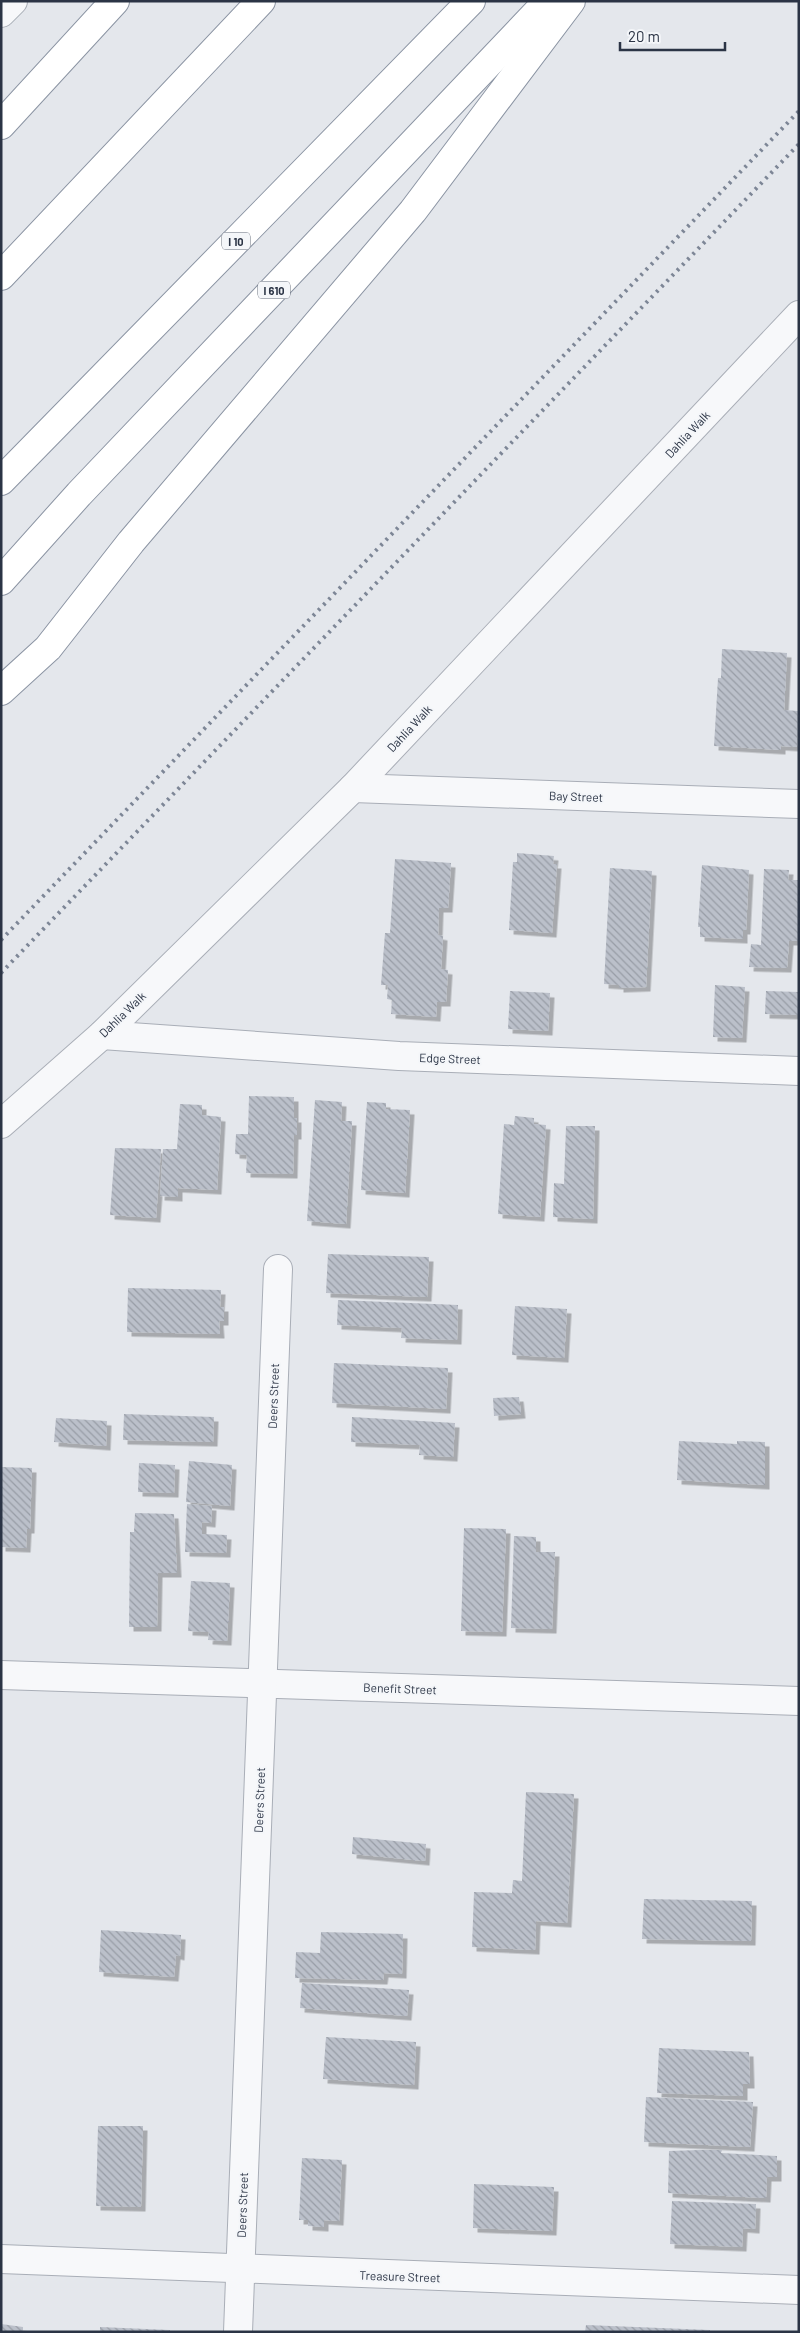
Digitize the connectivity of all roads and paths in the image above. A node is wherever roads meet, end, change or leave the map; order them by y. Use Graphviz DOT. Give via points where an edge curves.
graph roads {
  1 [pos="13,1"];
  2 [pos="115,1"];
  3 [pos="261,1"];
  4 [pos="471,1"];
  5 [pos="548,1"];
  6 [pos="571,1"];
  7 [pos="1,14"];
  8 [pos="1,126"];
  9 [pos="1,276"];
  10 [pos="793,327"];
  11 [pos="1,481"];
  12 [pos="1,581"];
  13 [pos="1,691"];
  14 [pos="353,788"];
  15 [pos="799,804"];
  16 [pos="102,1035"];
  17 [pos="799,1071"];
  18 [pos="1,1124"];
  19 [pos="278,1269"];
  20 [pos="1,1675"];
  21 [pos="263,1684"];
  22 [pos="799,1701"];
  23 [pos="1,2260"];
  24 [pos="240,2270"];
  25 [pos="799,2290"];
  26 [pos="238,2332"];
  1 -- 7 [label="street"];
  2 -- 8 [label="highway"];
  3 -- 9 [label="highway"];
  4 -- 11 [label="highway, I 10"];
  5 -- 12 [label="highway, I 610"];
  6 -- 13 [label="highway" via="412,210 144,527 48,648"];
  10 -- 14 [label="street, Dahlia Walk"];
  14 -- 15 [label="street, Bay Street"];
  14 -- 16 [label="street, Dahlia Walk"];
  16 -- 17 [label="street, Edge Street" via="399,1056"];
  16 -- 18 [label="street, Dahlia Walk"];
  19 -- 21 [label="street, Deers Street"];
  20 -- 21 [label="street, Benefit Street"];
  21 -- 22 [label="street, Benefit Street"];
  21 -- 24 [label="street, Deers Street"];
  23 -- 24 [label="street, Treasure Street"];
  24 -- 25 [label="street, Treasure Street"];
  24 -- 26 [label="street, Deers Street"];
}
